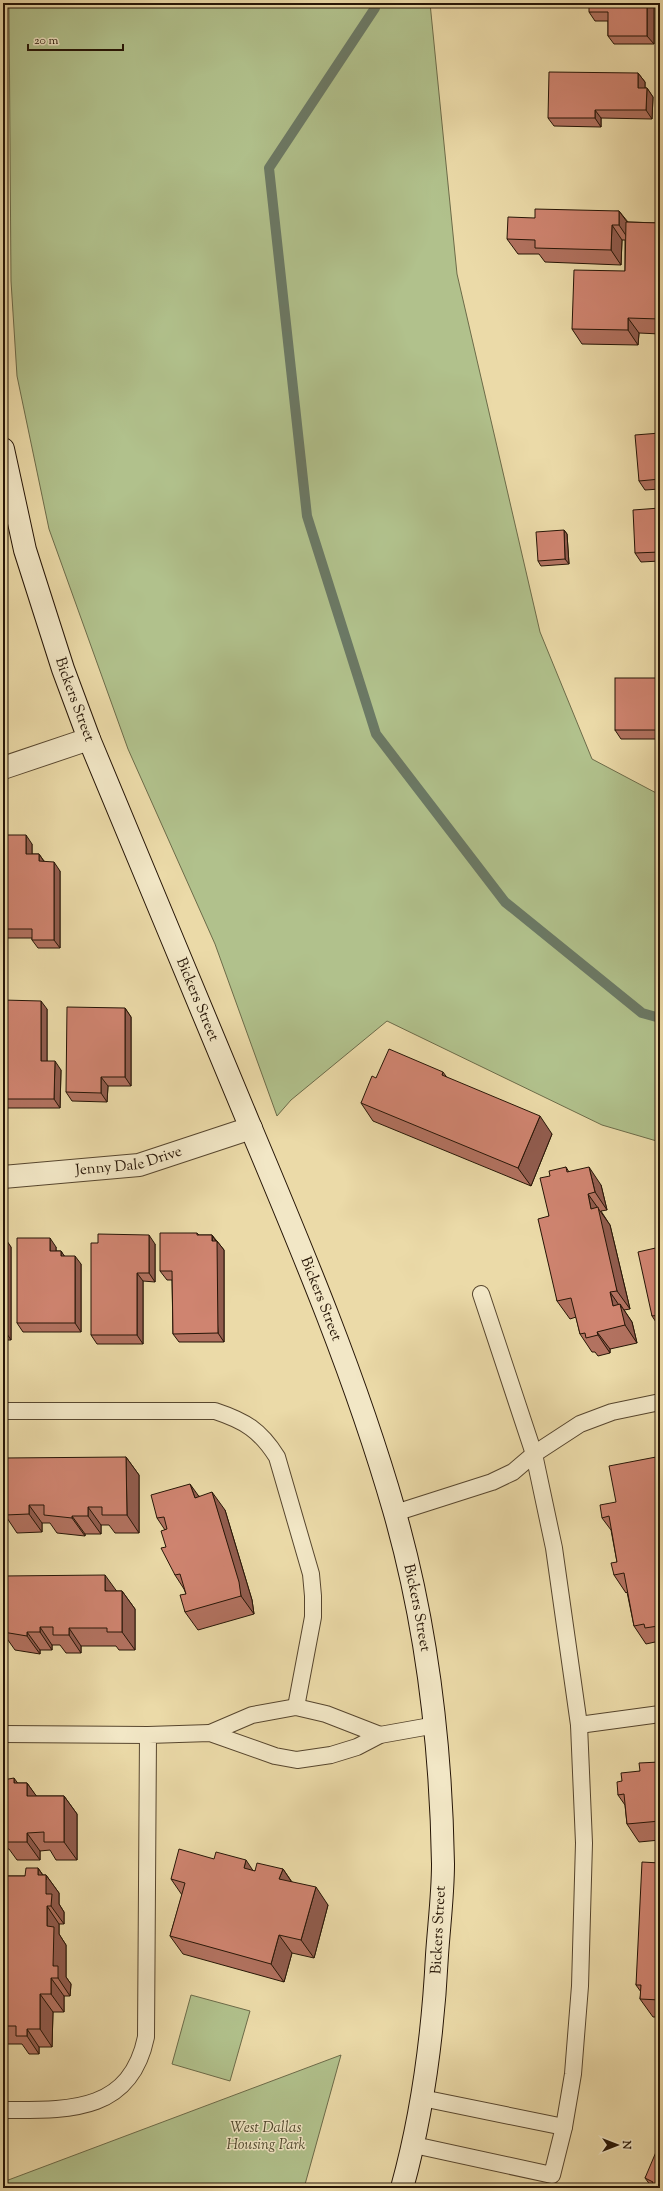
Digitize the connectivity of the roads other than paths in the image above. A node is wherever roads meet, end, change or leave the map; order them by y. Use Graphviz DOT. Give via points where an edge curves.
graph roads {
  1 [pos="3,449"];
  2 [pos="89,739"];
  3 [pos="3,768"];
  4 [pos="251,1128"];
  5 [pos="3,1176"];
  6 [pos="481,1294"];
  7 [pos="660,1402"];
  8 [pos="3,1411"];
  9 [pos="534,1454"];
  10 [pos="395,1513"];
  11 [pos="296,1707"];
  12 [pos="660,1714"];
  13 [pos="436,1725"];
  14 [pos="579,1725"];
  15 [pos="210,1733"];
  16 [pos="3,1734"];
  17 [pos="380,1734"];
  18 [pos="148,1735"];
  19 [pos="422,2098"];
  20 [pos="3,2110"];
  21 [pos="564,2127"];
  22 [pos="414,2145"];
  23 [pos="402,2188"];
  1 -- 2 [label="street, Bickers Street" via="25,550 63,669"];
  2 -- 3 [label="street"];
  2 -- 4 [label="street, Bickers Street"];
  4 -- 5 [label="street, Jenny Dale Drive" via="139,1165"];
  4 -- 10 [label="street, Bickers Street" via="357,1394"];
  6 -- 9 [label="lane"];
  7 -- 9 [label="lane" via="612,1412 580,1424"];
  8 -- 11 [label="lane" via="215,1411 236,1418 254,1429 267,1442 277,1457 311,1574 313,1618"];
  9 -- 10 [label="lane" via="513,1472 492,1482"];
  9 -- 14 [label="lane" via="554,1548"];
  10 -- 13 [label="street, Bickers Street" via="421,1627"];
  11 -- 15 [label="lane" via="252,1715"];
  11 -- 17 [label="lane" via="326,1714"];
  12 -- 14 [label="lane"];
  13 -- 17 [label="lane"];
  13 -- 19 [label="street, Bickers Street" via="443,1867 434,2006"];
  14 -- 21 [label="lane" via="584,1843 580,1986 573,2074"];
  15 -- 17 [label="lane" via="275,1756 297,1760 331,1755 357,1747"];
  15 -- 18 [label="lane"];
  16 -- 18 [label="lane"];
  18 -- 20 [label="lane" via="146,2037 142,2055 126,2082 113,2094 84,2106 53,2110"];
  19 -- 21 [label="lane"];
  19 -- 22 [label="street, Bickers Street"];
  21 -- 22 [label="lane" via="552,2175"];
  22 -- 23 [label="street, Bickers Street"];
}
